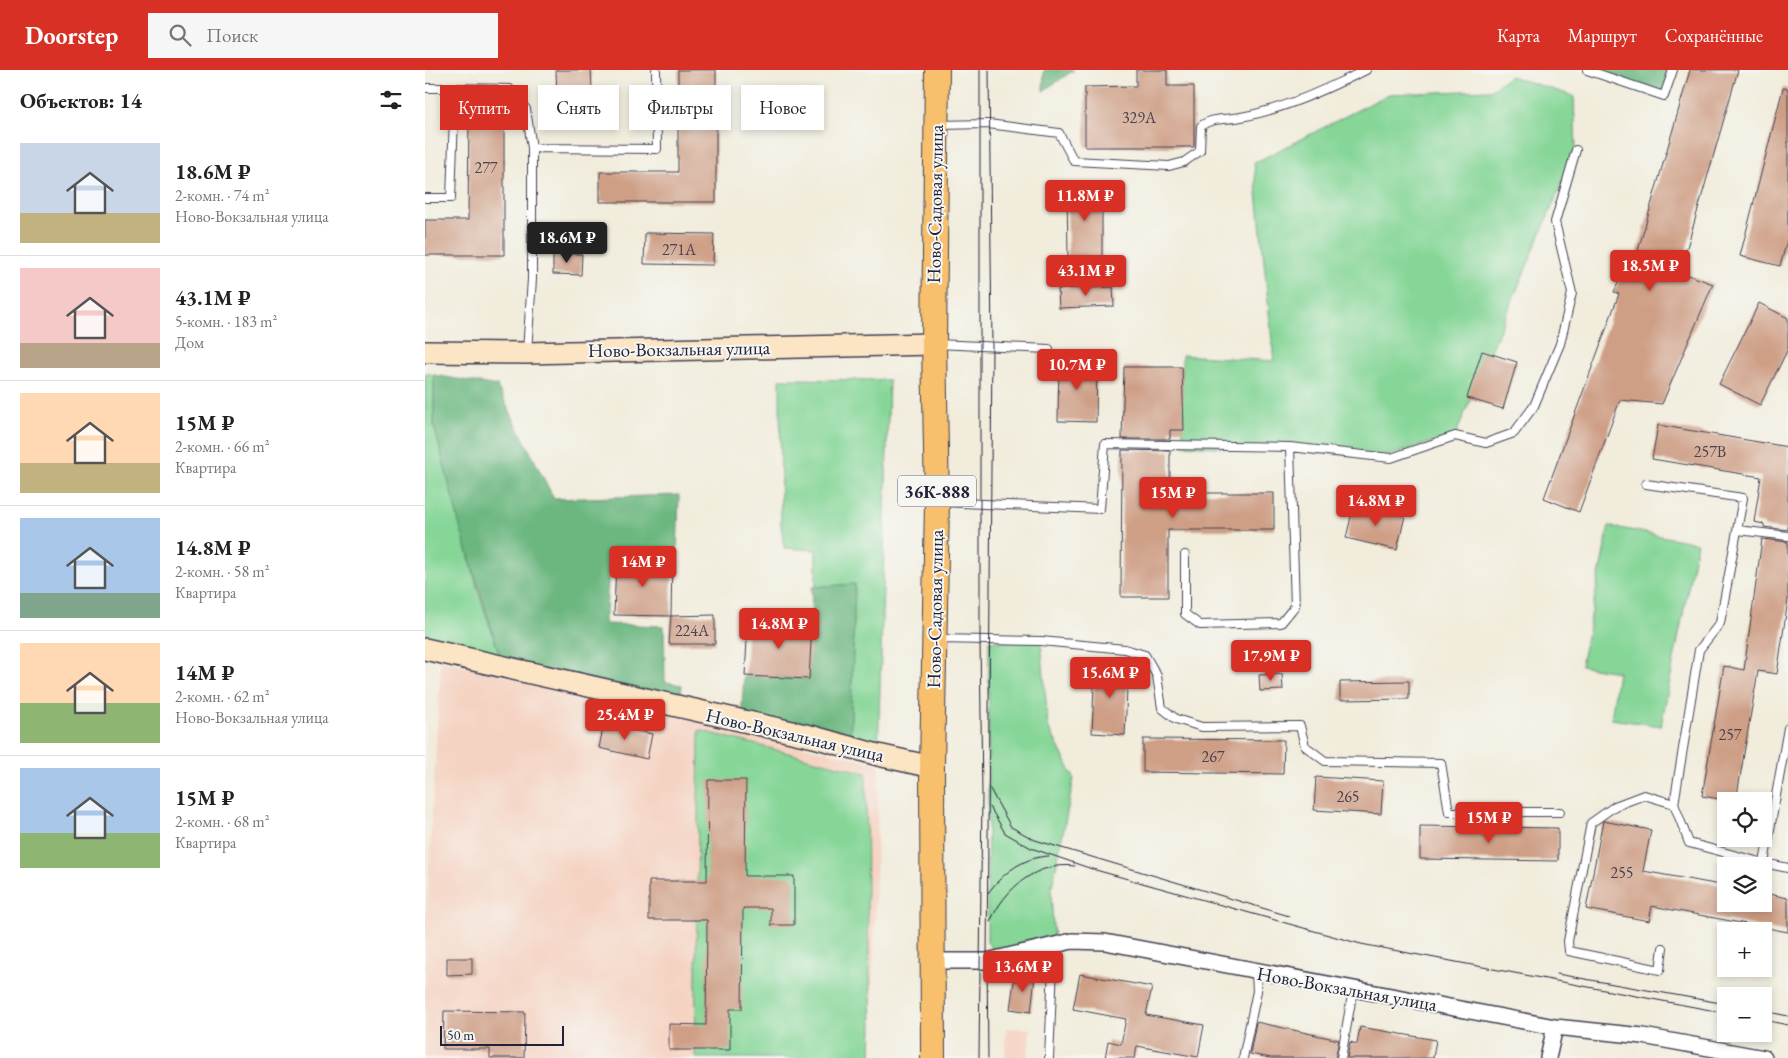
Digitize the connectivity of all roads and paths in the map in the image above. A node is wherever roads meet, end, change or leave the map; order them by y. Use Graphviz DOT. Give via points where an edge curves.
graph roads {
  1 [pos="656,70"];
  2 [pos="937,70"];
  3 [pos="1366,70"];
  4 [pos="1587,70"];
  5 [pos="1673,70"];
  6 [pos="425,88"];
  7 [pos="440,88"];
  8 [pos="528,122"];
  9 [pos="936,125"];
  10 [pos="453,130"];
  11 [pos="532,148"];
  12 [pos="1576,150"];
  13 [pos="425,198"];
  14 [pos="934,344"];
  15 [pos="1049,349"];
  16 [pos="425,352"];
  17 [pos="526,353"];
  18 [pos="1290,447"];
  19 [pos="1645,484"];
  20 [pos="937,502"];
  21 [pos="1738,530"];
  22 [pos="1788,536"];
  23 [pos="1185,555"];
  24 [pos="934,639"];
  25 [pos="425,649"];
  26 [pos="1788,728"];
  27 [pos="932,767"];
  28 [pos="1674,804"];
  29 [pos="1560,812"];
  30 [pos="1742,857"];
  31 [pos="1765,857"];
  32 [pos="1772,865"];
  33 [pos="1788,868"];
  34 [pos="1054,944"];
  35 [pos="1663,948"];
  36 [pos="931,961"];
  37 [pos="1256,972"];
  38 [pos="1353,990"];
  39 [pos="1555,1027"];
  40 [pos="933,1058"];
  41 [pos="1049,1058"];
  42 [pos="1243,1058"];
  43 [pos="1341,1058"];
  44 [pos="1548,1058"];
  45 [pos="1764,1058"];
  1 -- 11 [label="lane" via="657,149"];
  2 -- 9 [label="main road, Ново-Садовая улица / 36К-888"];
  3 -- 9 [label="lane" via="1280,107 1207,121 1201,126 1199,151 1184,162 1169,166 1074,161 1059,133 988,124"];
  4 -- 5 [label="lane" via="1664,96"];
  6 -- 7 [label="lane"];
  8 -- 11 [label="lane"];
  9 -- 14 [label="main road, Ново-Садовая улица / 36К-888"];
  10 -- 13 [label="lane" via="451,198"];
  11 -- 17 [label="lane" via="532,279"];
  12 -- 18 [label="lane" via="1555,222 1572,293 1561,344 1534,406 1514,432 1486,443 1455,436 1391,458"];
  14 -- 15 [label="lane"];
  14 -- 17 [label="street, Ново-Вокзальная улица"];
  14 -- 20 [label="main road, Ново-Садовая улица / 36К-888"];
  16 -- 17 [label="street, Ново-Вокзальная улица"];
  18 -- 20 [label="lane" via="1105,444 1100,509"];
  18 -- 23 [label="lane" via="1295,606 1281,623 1200,625 1185,614"];
  19 -- 21 [label="lane" via="1743,498"];
  20 -- 24 [label="main road, Ново-Садовая улица / 36К-888"];
  21 -- 22 [label="lane"];
  21 -- 28 [label="lane" via="1720,624 1699,650"];
  24 -- 27 [label="main road, Ново-Садовая улица / 36К-888"];
  24 -- 29 [label="lane" via="1041,641 1125,649 1145,655 1157,676 1162,708 1176,719 1202,727 1300,726 1305,746 1325,761 1441,763 1449,812"];
  25 -- 27 [label="street, Ново-Вокзальная улица"];
  26 -- 31 [label="lane"];
  27 -- 36 [label="main road, Ново-Садовая улица / 36К-888"];
  28 -- 30 [label="lane" via="1689,843"];
  28 -- 35 [label="lane" via="1644,795 1615,806 1591,823 1568,942 1569,951 1660,970"];
  32 -- 33 [label="lane"];
  34 -- 36 [label="street, Ново-Вокзальная улица" via="987,961"];
  34 -- 37 [label="street, Ново-Вокзальная улица" via="1105,942"];
  34 -- 41 [label="lane"];
  36 -- 40 [label="main road, Ново-Садовая улица / 36К-888"];
  37 -- 38 [label="street, Ново-Вокзальная улица"];
  37 -- 42 [label="lane" via="1257,991"];
  38 -- 39 [label="street, Ново-Вокзальная улица"];
  38 -- 43 [label="lane"];
  39 -- 44 [label="street"];
  39 -- 45 [label="street, Ново-Вокзальная улица" via="1643,1036"];
}
